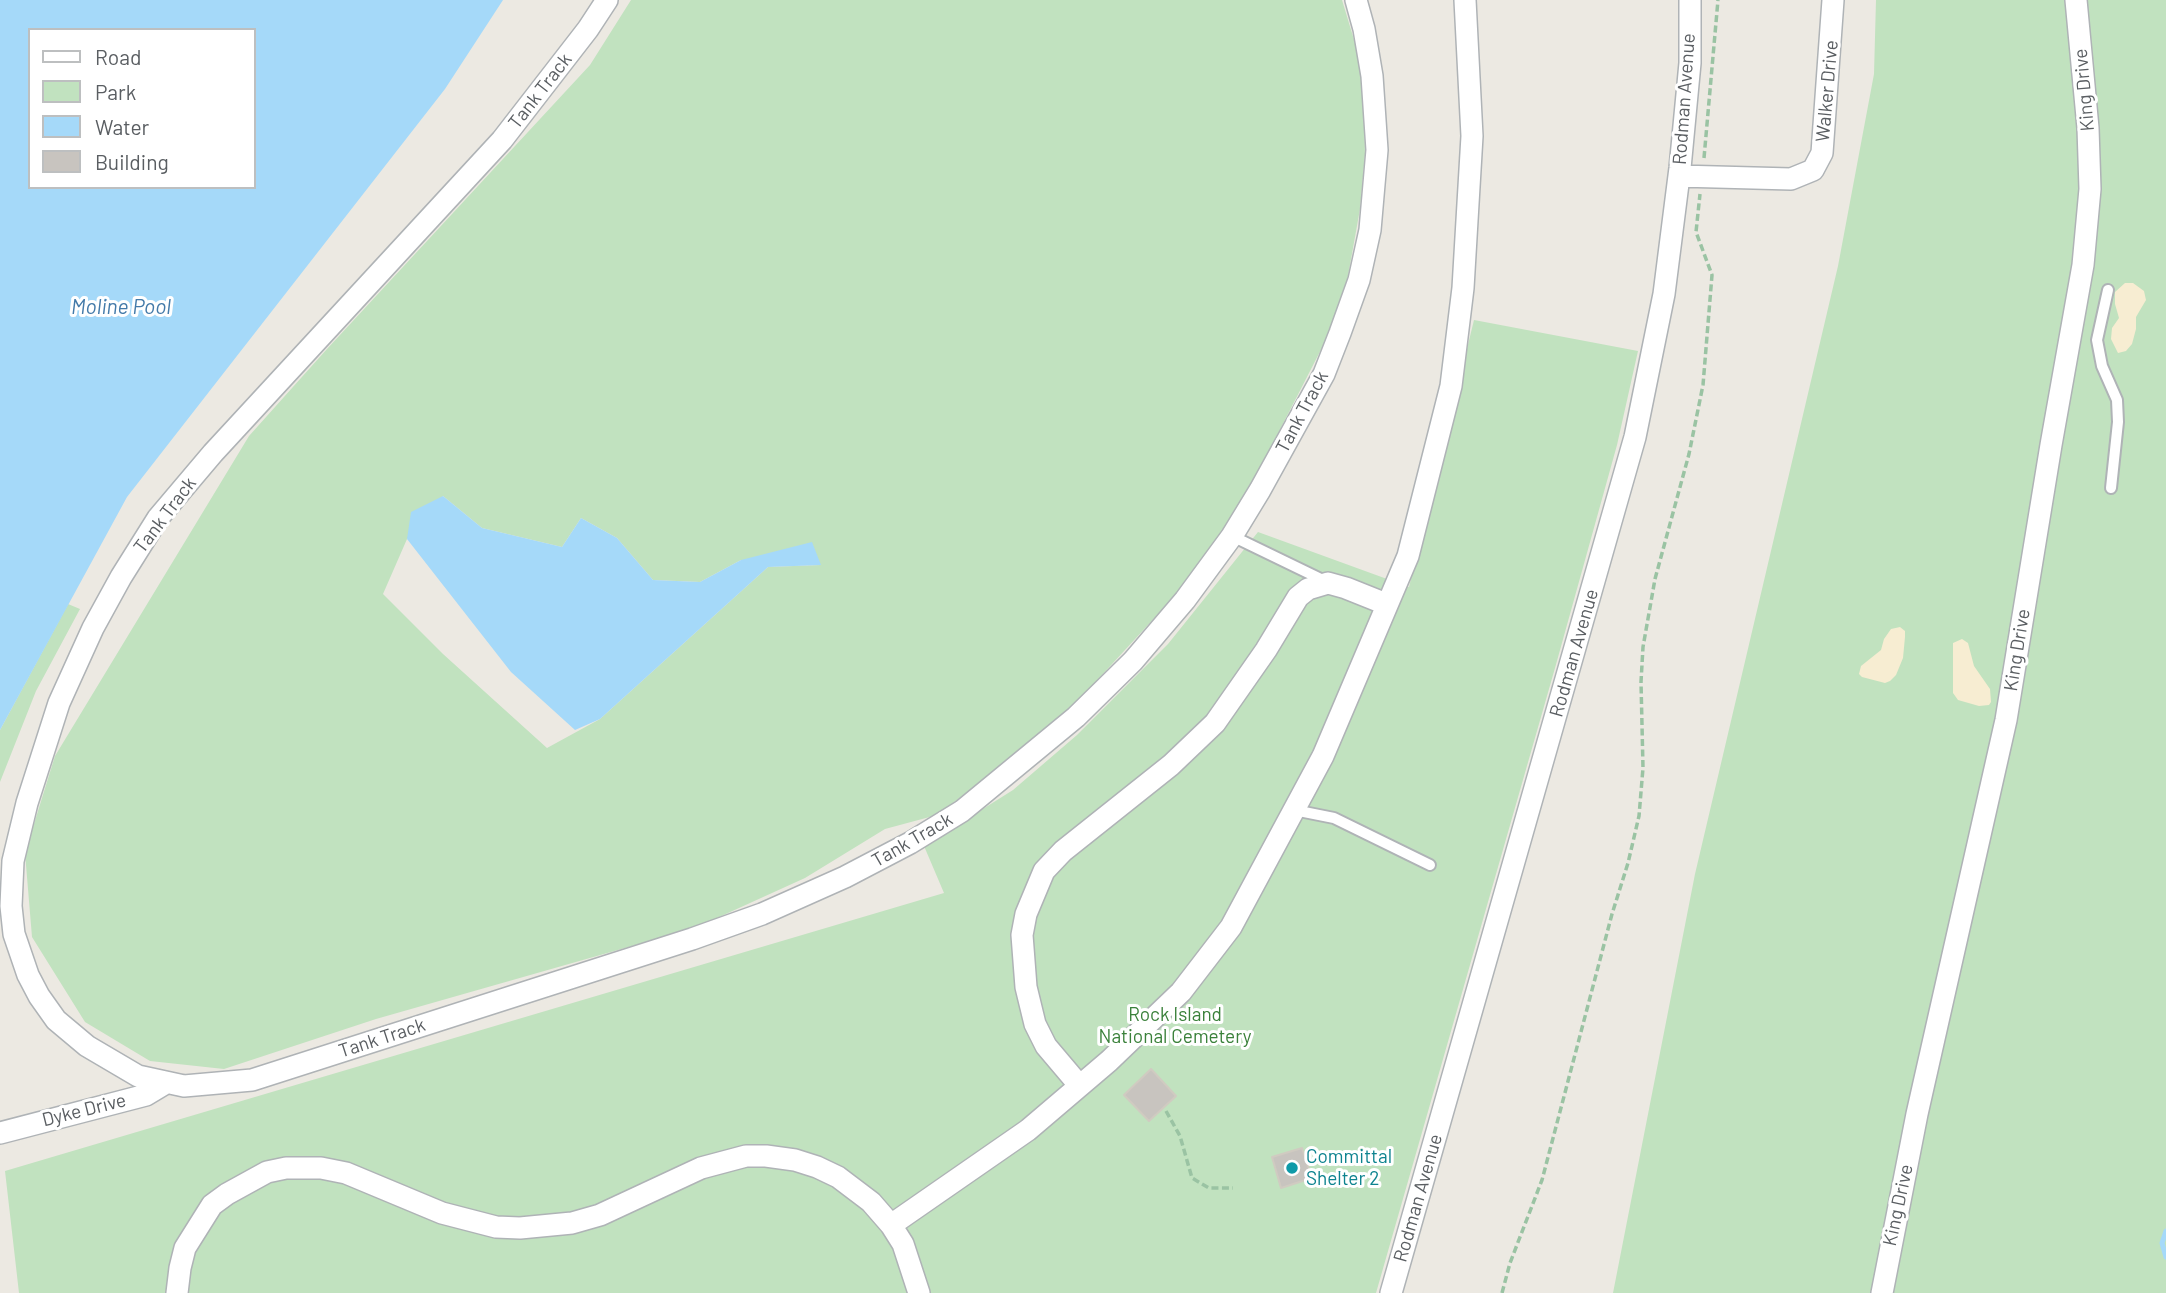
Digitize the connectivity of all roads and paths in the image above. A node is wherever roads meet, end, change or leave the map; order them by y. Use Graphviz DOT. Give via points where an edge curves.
graph roads {
  1 [pos="607,0"];
  2 [pos="1356,0"];
  3 [pos="1465,0"];
  4 [pos="1690,0"];
  5 [pos="1718,0"];
  6 [pos="1833,0"];
  7 [pos="2076,0"];
  8 [pos="1679,176"];
  9 [pos="1702,177"];
  10 [pos="2108,289"];
  11 [pos="2111,488"];
  12 [pos="1232,536"];
  13 [pos="1328,583"];
  14 [pos="1386,604"];
  15 [pos="1294,810"];
  16 [pos="1430,865"];
  17 [pos="166,1083"];
  18 [pos="1079,1085"];
  19 [pos="1166,1111"];
  20 [pos="0,1133"];
  21 [pos="1233,1188"];
  22 [pos="891,1225"];
  23 [pos="177,1293"];
  24 [pos="919,1293"];
  25 [pos="1391,1293"];
  26 [pos="1502,1293"];
  27 [pos="1882,1293"];
  1 -- 17 [label="street, Tank Track" via="502,140 158,518 93,628 58,704 13,861 14,934 28,975 56,1020 111,1061 138,1076"];
  2 -- 12 [label="street, Tank Track" via="1372,76 1377,150 1370,230 1359,281 1324,374"];
  3 -- 14 [label="street" via="1472,136 1463,288 1451,386 1408,556"];
  4 -- 8 [label="street, Rodman Avenue" via="1690,63"];
  5 -- 9 [label="path"];
  6 -- 9 [label="street, Walker Drive" via="1822,153 1813,170 1791,179"];
  7 -- 27 [label="street, King Drive" via="2090,189 2083,265 2006,720 1917,1114"];
  8 -- 9 [label="street, Walker Drive"];
  8 -- 25 [label="street, Rodman Avenue" via="1664,294 1635,437"];
  9 -- 26 [label="path" via="1696,232 1712,275 1703,385 1644,638 1639,816 1542,1180"];
  10 -- 11 [label="lane" via="2097,340 2117,400"];
  12 -- 13 [label="lane"];
  12 -- 17 [label="street, Tank Track" via="1133,662 1076,718 961,811 845,877 692,939 252,1080 184,1086"];
  13 -- 14 [label="street"];
  13 -- 18 [label="street" via="1298,597 1215,723 1171,765 1063,851 1032,895 1022,935 1030,1006 1046,1046"];
  14 -- 15 [label="street" via="1323,756"];
  15 -- 16 [label="lane" via="1334,818"];
  15 -- 18 [label="street" via="1231,927 1181,992"];
  17 -- 20 [label="street, Dyke Drive" via="146,1095"];
  18 -- 22 [label="street" via="1028,1130"];
  19 -- 21 [label="path" via="1180,1136 1192,1178 1209,1188"];
  22 -- 23 [label="street" via="871,1202 838,1177 795,1160 766,1156 746,1156 701,1168 600,1215 520,1228 496,1227 442,1213 346,1173 286,1168 267,1172 212,1205 185,1248"];
  22 -- 24 [label="street" via="903,1244"];
}
